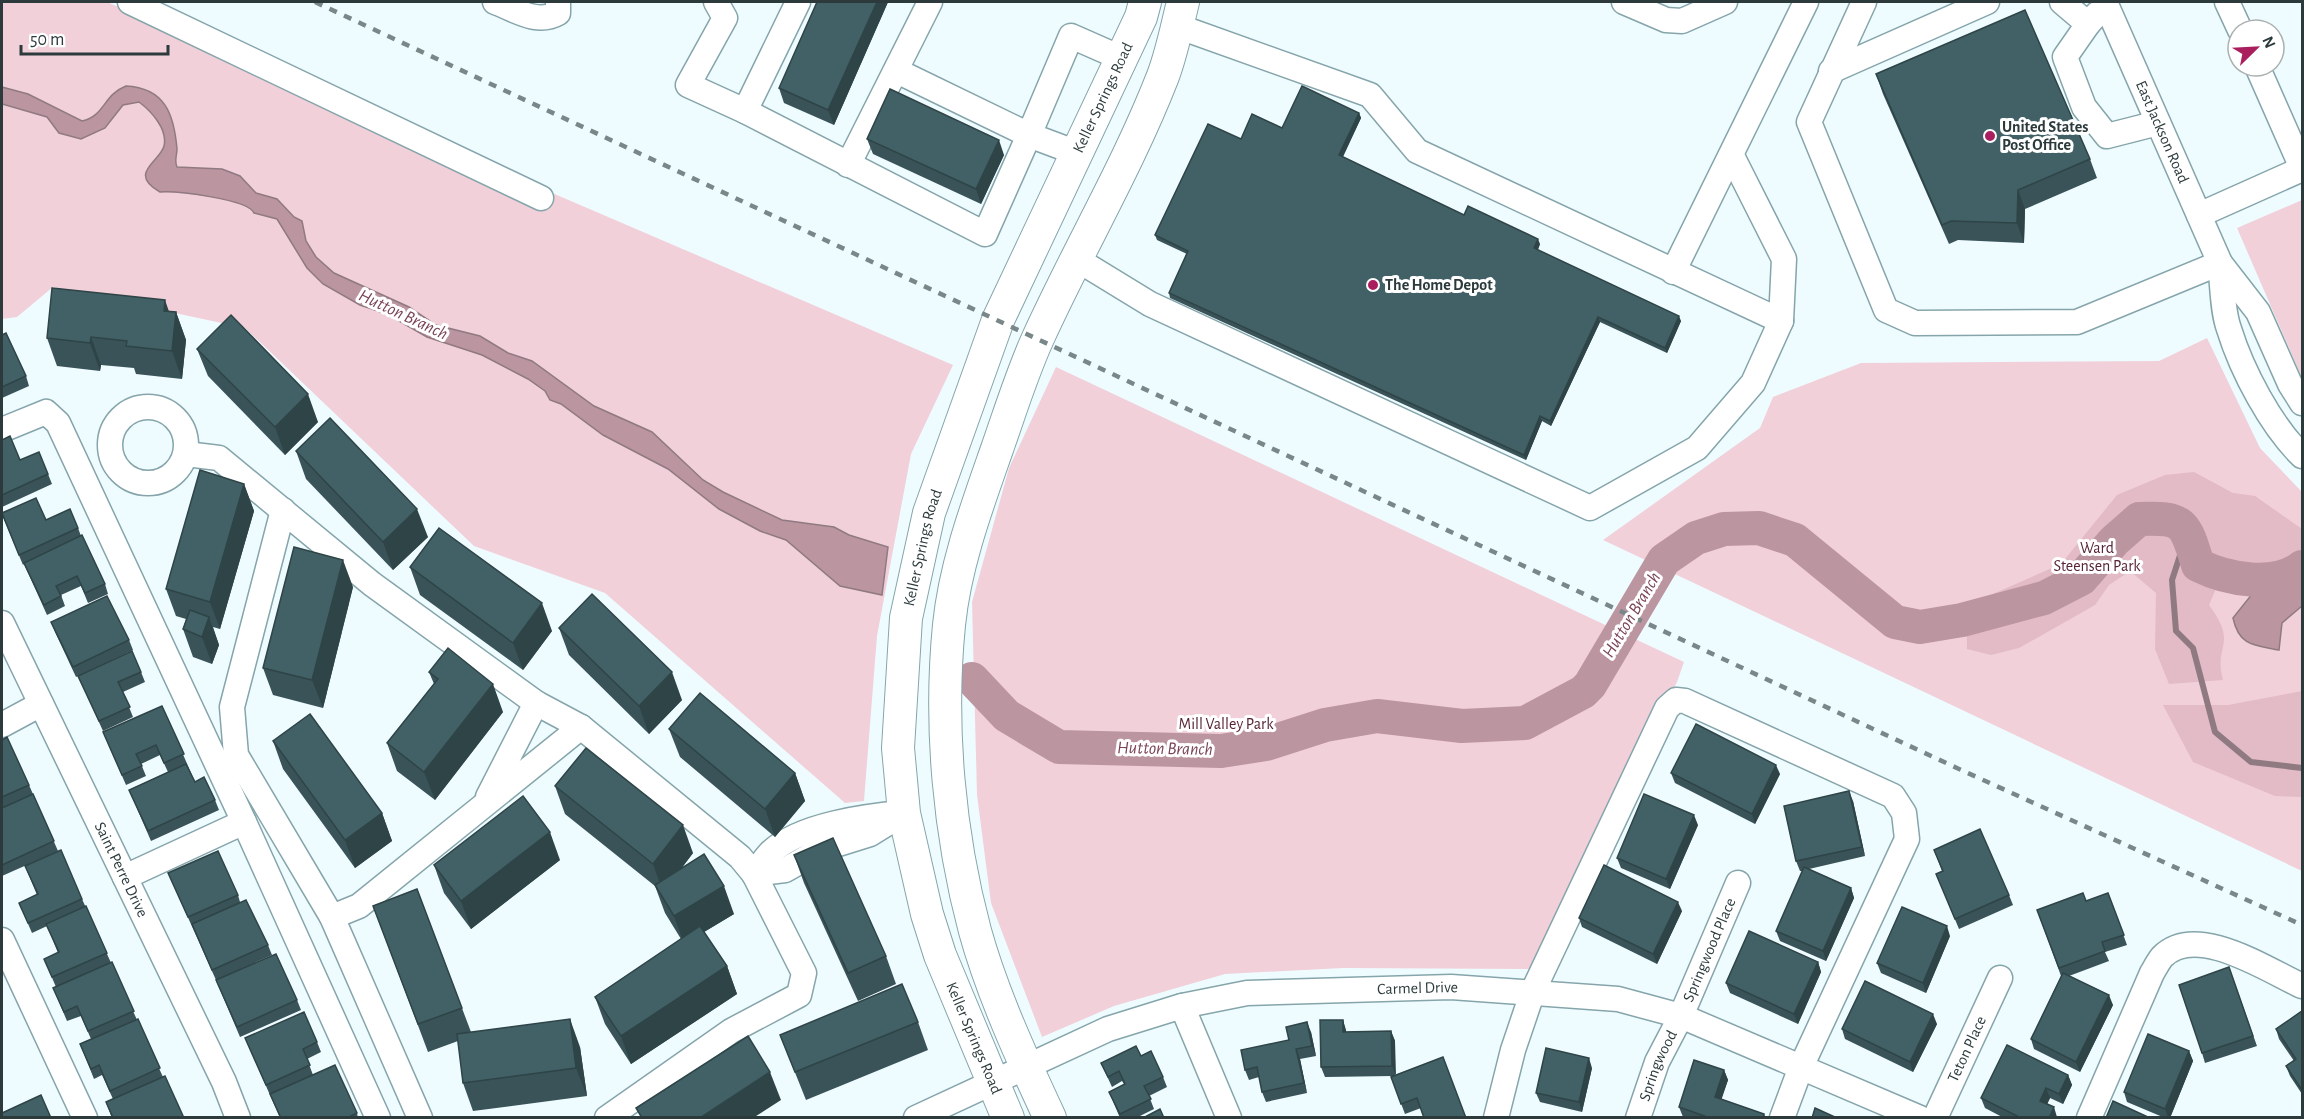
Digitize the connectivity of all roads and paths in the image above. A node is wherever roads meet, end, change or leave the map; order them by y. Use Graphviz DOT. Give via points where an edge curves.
graph roads {
  1 [pos="130,2"];
  2 [pos="495,2"];
  3 [pos="716,2"];
  4 [pos="798,2"];
  5 [pos="930,2"];
  6 [pos="1145,2"];
  7 [pos="1624,2"];
  8 [pos="1725,2"];
  9 [pos="1806,2"];
  10 [pos="1864,2"];
  11 [pos="1987,2"];
  12 [pos="2062,2"];
  13 [pos="2108,2"];
  14 [pos="2228,2"];
  15 [pos="558,7"];
  16 [pos="1180,14"];
  17 [pos="2235,18"];
  18 [pos="2088,24"];
  19 [pos="1121,58"];
  20 [pos="897,71"];
  21 [pos="1831,71"];
  22 [pos="2262,78"];
  23 [pos="745,111"];
  24 [pos="2158,123"];
  25 [pos="1029,135"];
  26 [pos="1077,153"];
  27 [pos="1732,156"];
  28 [pos="848,165"];
  29 [pos="2302,168"];
  30 [pos="541,198"];
  31 [pos="2199,215"];
  32 [pos="1078,261"];
  33 [pos="2220,263"];
  34 [pos="1673,272"];
  35 [pos="1781,321"];
  36 [pos="2302,404"];
  37 [pos="2,430"];
  38 [pos="186,454"];
  39 [pos="2302,456"];
  40 [pos="284,510"];
  41 [pos="2,623"];
  42 [pos="536,703"];
  43 [pos="41,704"];
  44 [pos="2,725"];
  45 [pos="581,727"];
  46 [pos="483,805"];
  47 [pos="953,806"];
  48 [pos="904,813"];
  49 [pos="244,822"];
  50 [pos="754,874"];
  51 [pos="125,877"];
  52 [pos="1738,883"];
  53 [pos="332,917"];
  54 [pos="2,940"];
  55 [pos="2000,978"];
  56 [pos="2302,986"];
  57 [pos="1533,991"];
  58 [pos="1182,1006"];
  59 [pos="1681,1016"];
  60 [pos="1026,1066"];
  61 [pos="1801,1067"];
  62 [pos="992,1083"];
  63 [pos="86,1118"];
  64 [pos="238,1118"];
  65 [pos="378,1118"];
  66 [pos="420,1118"];
  67 [pos="607,1118"];
  68 [pos="916,1118"];
  69 [pos="1008,1118"];
  70 [pos="1050,1118"];
  71 [pos="1229,1118"];
  72 [pos="1496,1118"];
  73 [pos="1638,1118"];
  74 [pos="1782,1118"];
  75 [pos="1920,1118"];
  76 [pos="1935,1118"];
  77 [pos="2089,1118"];
  1 -- 30 [label="street"];
  2 -- 15 [label="street" via="536,18 548,18"];
  3 -- 23 [label="street" via="725,18 688,85"];
  4 -- 23 [label="street"];
  5 -- 20 [label="street"];
  6 -- 19 [label="main road, Keller Springs Road"];
  7 -- 8 [label="street" via="1666,20 1682,21"];
  9 -- 27 [label="street"];
  10 -- 21 [label="street"];
  11 -- 21 [label="street"];
  12 -- 18 [label="street"];
  13 -- 18 [label="street"];
  13 -- 24 [label="street, East Jackson Road"];
  14 -- 17 [label="street"];
  16 -- 32 [label="main road" via="1164,74"];
  16 -- 34 [label="street" via="1370,95 1417,151"];
  18 -- 24 [label="street" via="2065,57 2084,107 2107,136"];
  19 -- 25 [label="street" via="1071,36"];
  19 -- 26 [label="main road, Keller Springs Road"];
  20 -- 25 [label="street"];
  20 -- 28 [label="street"];
  21 -- 33 [label="street" via="1809,122 1886,310 1915,323 2077,322"];
  22 -- 29 [label="street"];
  23 -- 28 [label="street"];
  24 -- 31 [label="street, East Jackson Road"];
  25 -- 26 [label="street"];
  25 -- 28 [label="street" via="985,234"];
  26 -- 32 [label="main road" via="1076,187 1060,228 1063,243"];
  26 -- 48 [label="main road, Keller Springs Road" via="998,320 929,513 906,618 898,748"];
  27 -- 34 [label="street"];
  27 -- 35 [label="street" via="1784,260"];
  29 -- 31 [label="street"];
  31 -- 33 [label="street, East Jackson Road"];
  32 -- 35 [label="street" via="1150,304 1590,508 1697,448 1753,383"];
  32 -- 47 [label="main road" via="1037,338 969,530 949,623 945,715"];
  33 -- 36 [label="street, East Jackson Road" via="2258,312"];
  33 -- 39 [label="street, East Jackson Road" via="2228,329 2261,403"];
  34 -- 35 [label="street"];
  37 -- 49 [label="street" via="46,412 58,423"];
  38 -- 40 [label="street" via="219,458"];
  40 -- 42 [label="street" via="372,584"];
  40 -- 53 [label="street" via="232,707 236,754"];
  41 -- 43 [label="street, Saint Perre Drive"];
  42 -- 45 [label="street"];
  42 -- 46 [label="street"];
  43 -- 44 [label="street"];
  43 -- 51 [label="street, Saint Perre Drive"];
  45 -- 46 [label="street"];
  45 -- 50 [label="street" via="740,856"];
  46 -- 53 [label="street" via="359,906"];
  47 -- 48 [label="main road"];
  47 -- 60 [label="main road" via="975,933"];
  48 -- 50 [label="street" via="863,816 813,829 773,851"];
  48 -- 62 [label="main road, Keller Springs Road" via="940,955"];
  49 -- 51 [label="street"];
  49 -- 65 [label="street"];
  50 -- 67 [label="street" via="804,973 799,995 730,1031"];
  51 -- 64 [label="street, Saint Perre Drive"];
  52 -- 59 [label="street, Springwood Place"];
  53 -- 66 [label="street"];
  54 -- 63 [label="street"];
  55 -- 76 [label="street, Teton Place"];
  56 -- 77 [label="street" via="2215,946 2197,944 2162,957 2151,973"];
  57 -- 58 [label="street, Carmel Drive" via="1451,987 1289,990 1247,993"];
  57 -- 59 [label="street, Carmel Drive" via="1618,999"];
  57 -- 61 [label="street" via="1667,708 1676,700 1685,701 1893,796 1904,813 1907,839"];
  57 -- 72 [label="street"];
  58 -- 60 [label="street, Carmel Drive" via="1108,1029"];
  58 -- 71 [label="street"];
  59 -- 61 [label="street, Carmel Drive"];
  59 -- 73 [label="street, Springwood" via="1657,1062"];
  60 -- 62 [label="street, Carmel Drive"];
  60 -- 70 [label="main road"];
  61 -- 74 [label="street"];
  61 -- 75 [label="street, Carmel Drive"];
  62 -- 68 [label="street, Carmel Drive"];
  62 -- 69 [label="main road, Keller Springs Road"];
}
